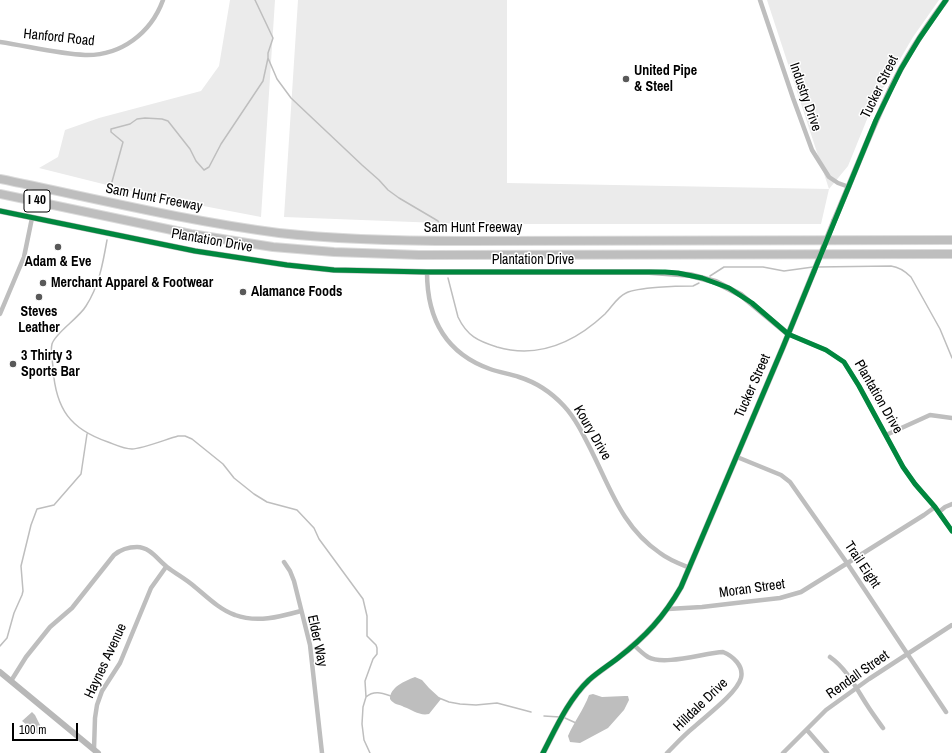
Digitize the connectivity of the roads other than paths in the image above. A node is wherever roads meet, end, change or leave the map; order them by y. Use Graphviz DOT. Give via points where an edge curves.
graph roads {
  1 [pos="163,0"];
  2 [pos="760,0"];
  3 [pos="946,0"];
  4 [pos="0,42"];
  5 [pos="0,177"];
  6 [pos="849,187"];
  7 [pos="0,195"];
  8 [pos="0,211"];
  9 [pos="32,218"];
  10 [pos="952,240"];
  11 [pos="952,254"];
  12 [pos="427,272"];
  13 [pos="0,314"];
  14 [pos="788,334"];
  15 [pos="952,418"];
  16 [pos="886,435"];
  17 [pos="736,457"];
  18 [pos="952,504"];
  19 [pos="935,507"];
  20 [pos="939,512"];
  21 [pos="952,531"];
  22 [pos="284,562"];
  23 [pos="847,563"];
  24 [pos="166,567"];
  25 [pos="690,568"];
  26 [pos="668,609"];
  27 [pos="301,611"];
  28 [pos="952,625"];
  29 [pos="634,645"];
  30 [pos="908,654"];
  31 [pos="830,657"];
  32 [pos="0,672"];
  33 [pos="11,681"];
  34 [pos="857,688"];
  35 [pos="946,712"];
  36 [pos="884,728"];
  37 [pos="807,730"];
  38 [pos="792,745"];
  39 [pos="96,751"];
  40 [pos="322,753"];
  41 [pos="543,753"];
  42 [pos="667,753"];
  43 [pos="783,753"];
  44 [pos="791,753"];
  45 [pos="827,753"];
  1 -- 4 [label="street, Hanford Road" via="149,27 132,42 102,53 86,55"];
  2 -- 6 [label="street, Industry Drive" via="812,150 829,177"];
  3 -- 6 [label="street, Tucker Street" via="891,87"];
  5 -- 10 [label="highway, Sam Hunt Freeway / I 40" via="232,226 328,238 456,241"];
  6 -- 14 [label="street, Tucker Street, bridge"];
  7 -- 11 [label="highway, Sam Hunt Freeway" via="191,234 306,250 361,254"];
  8 -- 9 [label="street, Plantation Drive"];
  9 -- 12 [label="street, Plantation Drive" via="195,251 287,266"];
  9 -- 13 [label="street" via="24,257"];
  12 -- 14 [label="street, Plantation Drive" via="641,272 690,275 716,282 741,295"];
  12 -- 25 [label="street, Koury Drive" via="429,301 446,338 465,357 491,369 529,381 565,406 581,429 619,508 631,527 661,554"];
  14 -- 16 [label="street, Plantation Drive" via="826,350 844,362"];
  14 -- 17 [label="street, Tucker Street"];
  15 -- 16 [label="street" via="930,415"];
  16 -- 19 [label="street, Plantation Drive" via="903,467"];
  17 -- 23 [label="street, Trail Eight" via="781,475 790,482"];
  17 -- 25 [label="street, Tucker Street"];
  18 -- 20 [label="street"];
  19 -- 20 [label="street, Plantation Drive"];
  19 -- 23 [label="street, Moran Street"];
  20 -- 21 [label="street, Plantation Drive"];
  22 -- 27 [label="street" via="294,581"];
  23 -- 26 [label="street, Moran Street" via="801,592 789,596"];
  23 -- 30 [label="street, Trail Eight"];
  24 -- 27 [label="street, Elder Way" via="234,615 267,619"];
  24 -- 33 [label="street, Elder Way" via="152,552 138,547 120,550 72,608 50,627"];
  24 -- 39 [label="street, Haynes Avenue" via="151,588 120,663 102,691 95,718"];
  25 -- 26 [label="street, Tucker Street"];
  26 -- 29 [label="street, Tucker Street"];
  27 -- 40 [label="street, Elder Way" via="310,645"];
  28 -- 30 [label="street, Rendall Street"];
  29 -- 41 [label="street, Tucker Street" via="592,678 578,693"];
  29 -- 42 [label="street, Hilldale Drive" via="643,654 655,660 723,652 734,658 739,665 741,678 732,692"];
  30 -- 34 [label="street, Rendall Street"];
  30 -- 35 [label="street, Trail Eight"];
  31 -- 34 [label="street" via="838,663"];
  32 -- 33 [label="street"];
  33 -- 39 [label="street"];
  34 -- 36 [label="street"];
  34 -- 37 [label="street, Rendall Street" via="826,710"];
  37 -- 38 [label="street, Rendall Street"];
  37 -- 45 [label="street"];
  38 -- 43 [label="street, Rendall Street"];
  38 -- 44 [label="street"];
}
